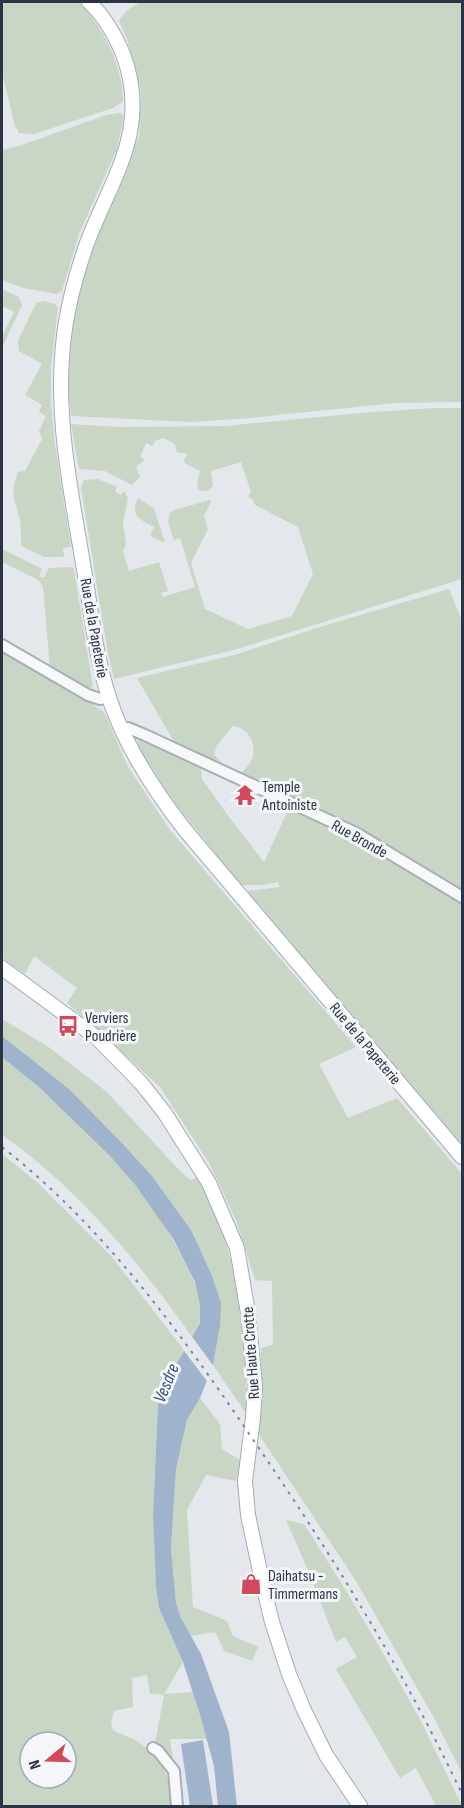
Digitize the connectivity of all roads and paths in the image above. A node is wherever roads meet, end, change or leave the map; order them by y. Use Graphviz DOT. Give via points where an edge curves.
graph roads {
  1 [pos="89,2"];
  2 [pos="2,645"];
  3 [pos="109,697"];
  4 [pos="121,729"];
  5 [pos="462,897"];
  6 [pos="2,968"];
  7 [pos="462,1157"];
  8 [pos="153,1748"];
  9 [pos="177,1806"];
  10 [pos="360,1806"];
  1 -- 3 [label="main road, Rue de la Papeterie" via="105,21 127,64 133,115 130,137 77,271 62,359 61,392 70,478 97,647"];
  2 -- 3 [label="street" via="88,695"];
  3 -- 4 [label="main road, Rue de la Papeterie"];
  4 -- 5 [label="street, Rue Bronde" via="145,735 356,833"];
  4 -- 7 [label="main road, Rue de la Papeterie" via="157,794 185,830"];
  6 -- 10 [label="main road, Rue Haute Crotte" via="96,1037 141,1083 209,1183 237,1248 255,1385 245,1481 261,1576 272,1622 304,1710 326,1755"];
  8 -- 9 [label="street" via="174,1771"];
}
